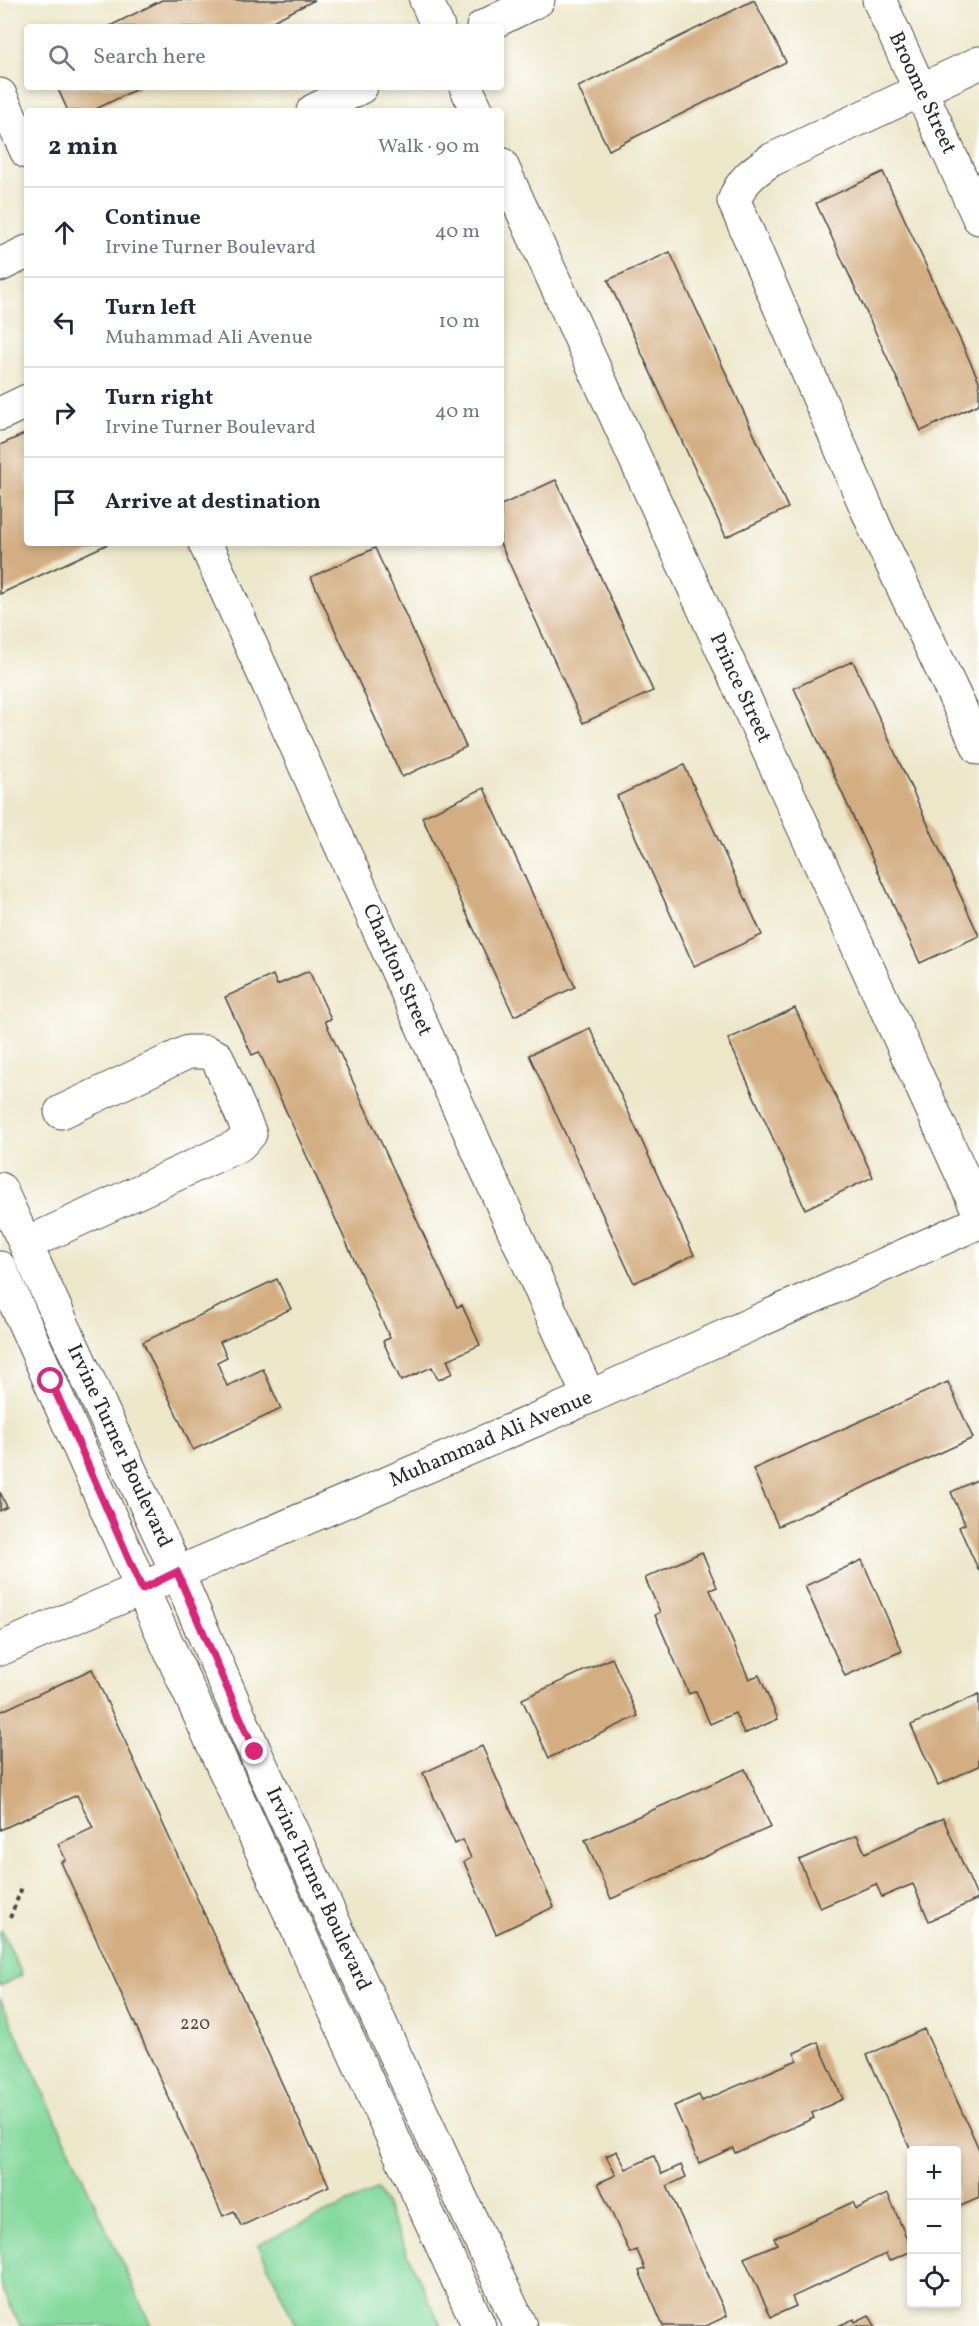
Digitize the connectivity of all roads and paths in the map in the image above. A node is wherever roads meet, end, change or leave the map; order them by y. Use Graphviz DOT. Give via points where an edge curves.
graph roads {
  1 [pos="426,0"];
  2 [pos="538,0"];
  3 [pos="879,0"];
  4 [pos="437,24"];
  5 [pos="489,24"];
  6 [pos="979,63"];
  7 [pos="355,90"];
  8 [pos="467,90"];
  9 [pos="920,90"];
  10 [pos="0,95"];
  11 [pos="319,108"];
  12 [pos="476,108"];
  13 [pos="24,146"];
  14 [pos="504,171"];
  15 [pos="979,218"];
  16 [pos="24,253"];
  17 [pos="0,265"];
  18 [pos="24,402"];
  19 [pos="0,414"];
  20 [pos="206,546"];
  21 [pos="979,748"];
  22 [pos="61,1112"];
  23 [pos="0,1189"];
  24 [pos="979,1212"];
  25 [pos="979,1222"];
  26 [pos="26,1244"];
  27 [pos="0,1268"];
  28 [pos="589,1397"];
  29 [pos="177,1572"];
  30 [pos="142,1589"];
  31 [pos="0,1649"];
  32 [pos="23,1885"];
  33 [pos="10,1918"];
  34 [pos="479,2326"];
  35 [pos="519,2326"];
  1 -- 4 [label="street"];
  2 -- 5 [label="street"];
  3 -- 9 [label="street, Broome Street"];
  6 -- 9 [label="street"];
  7 -- 11 [label="street"];
  8 -- 12 [label="street"];
  9 -- 15 [label="street, Broome Street"];
  9 -- 21 [label="street" via="771,160 750,174 734,201 876,530"];
  10 -- 13 [label="street"];
  14 -- 24 [label="street, Prince Street"];
  16 -- 17 [label="street"];
  18 -- 19 [label="street"];
  20 -- 28 [label="street, Charlton Street"];
  22 -- 26 [label="street" via="188,1052 206,1052 217,1057 250,1134 239,1145"];
  23 -- 26 [label="street, Irvine Turner Boulevard"];
  25 -- 28 [label="street, Muhammad Ali Avenue"];
  26 -- 29 [label="street, Irvine Turner Boulevard"];
  27 -- 30 [label="street, Irvine Turner Boulevard"];
  28 -- 29 [label="street, Muhammad Ali Avenue"];
  29 -- 30 [label="street, Muhammad Ali Avenue"];
  29 -- 35 [label="street, Irvine Turner Boulevard" via="255,1752"];
  30 -- 31 [label="street, Muhammad Ali Avenue"];
  30 -- 34 [label="street, Irvine Turner Boulevard"];
  32 -- 33 [label="path"];
}
